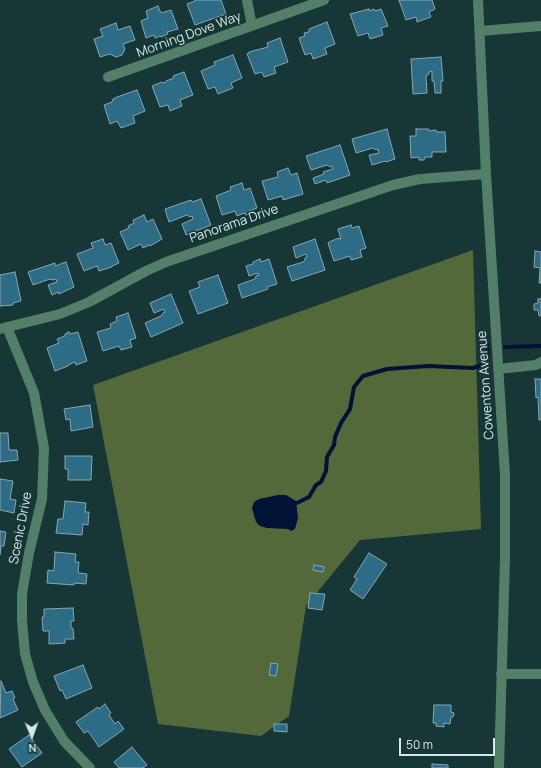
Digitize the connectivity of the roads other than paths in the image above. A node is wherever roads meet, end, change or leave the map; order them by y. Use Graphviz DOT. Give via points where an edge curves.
graph roads {
  1 [pos="246,0"];
  2 [pos="324,0"];
  3 [pos="478,0"];
  4 [pos="252,26"];
  5 [pos="541,26"];
  6 [pos="480,31"];
  7 [pos="108,77"];
  8 [pos="486,174"];
  9 [pos="4,328"];
  10 [pos="541,362"];
  11 [pos="498,369"];
  12 [pos="502,674"];
  13 [pos="541,674"];
  14 [pos="90,768"];
  15 [pos="500,768"];
  1 -- 4 [label="street"];
  2 -- 4 [label="street, Morning Dove Way"];
  3 -- 6 [label="street, Cowenton Avenue"];
  4 -- 7 [label="street, Morning Dove Way"];
  5 -- 6 [label="street"];
  6 -- 8 [label="street, Cowenton Avenue"];
  8 -- 9 [label="street, Panorama Drive" via="420,179 378,189 166,262 60,314"];
  8 -- 11 [label="street, Cowenton Avenue"];
  9 -- 14 [label="street, Scenic Drive" via="34,393 44,448 42,499 22,594 25,654 45,710 64,742"];
  10 -- 11 [label="street" via="536,365"];
  11 -- 12 [label="street, Cowenton Avenue" via="505,502"];
  12 -- 13 [label="street"];
  12 -- 15 [label="street, Cowenton Avenue"];
}
